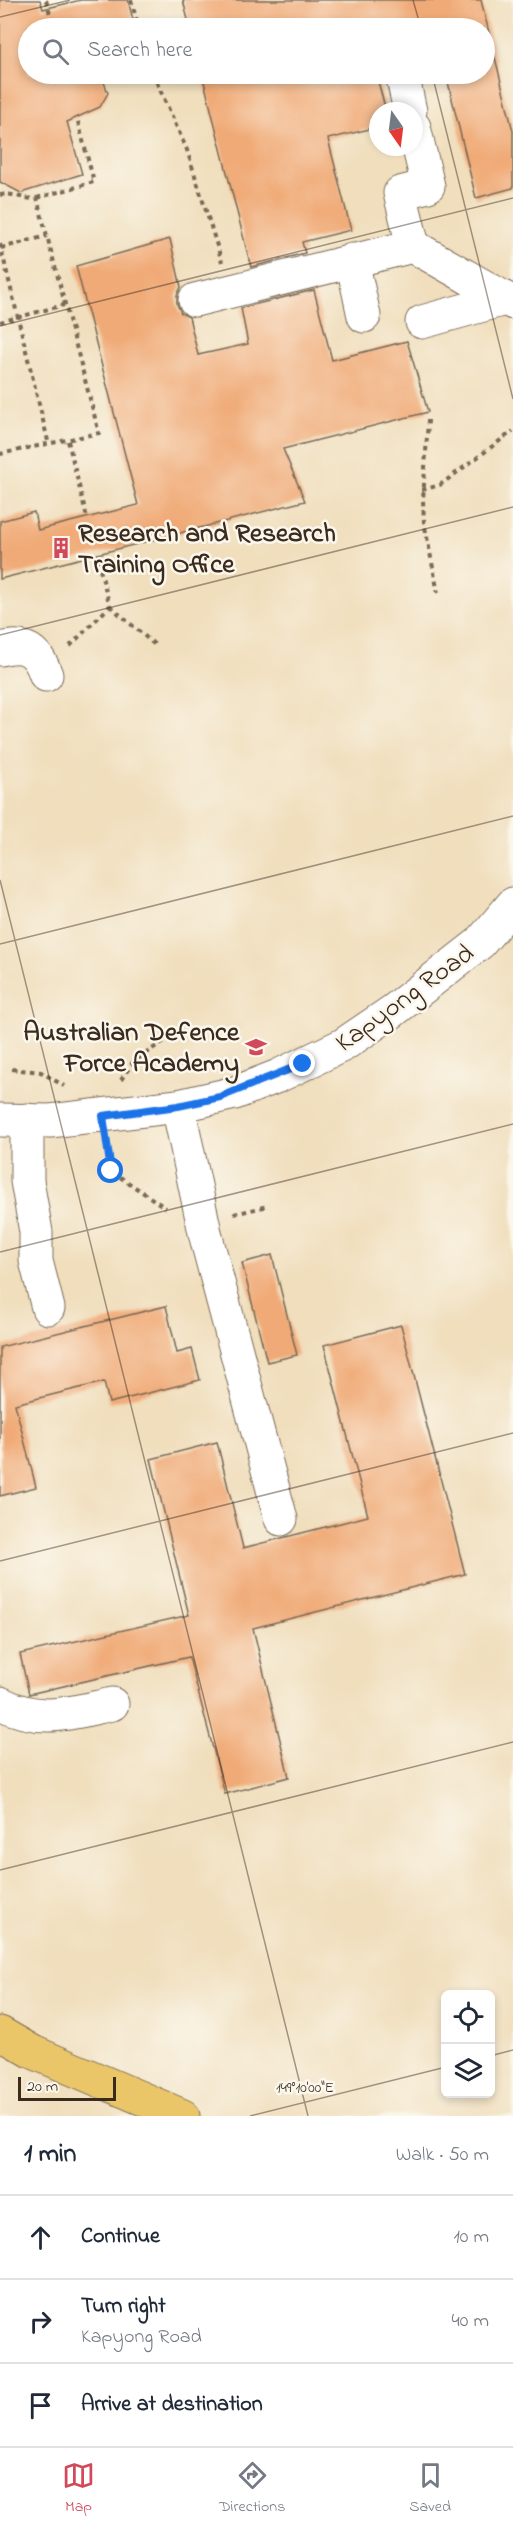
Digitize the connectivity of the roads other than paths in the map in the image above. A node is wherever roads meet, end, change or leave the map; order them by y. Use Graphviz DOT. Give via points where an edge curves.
graph roads {
  1 [pos="404,84"];
  2 [pos="408,102"];
  3 [pos="421,156"];
  4 [pos="413,246"];
  5 [pos="352,260"];
  6 [pos="195,300"];
  7 [pos="509,301"];
  8 [pos="364,315"];
  9 [pos="422,322"];
  10 [pos="0,649"];
  11 [pos="55,663"];
  12 [pos="513,904"];
  13 [pos="178,1106"];
  14 [pos="13,1120"];
  15 [pos="48,1308"];
  16 [pos="281,1519"];
  17 [pos="0,1702"];
  18 [pos="112,1704"];
  19 [pos="0,2033"];
  20 [pos="183,2116"];
  1 -- 2 [label="street"];
  3 -- 4 [label="street" via="428,186 400,193"];
  4 -- 5 [label="street"];
  4 -- 7 [label="street"];
  5 -- 6 [label="street"];
  5 -- 8 [label="street"];
  7 -- 9 [label="street"];
  10 -- 11 [label="street" via="17,646"];
  12 -- 13 [label="street, Kapyong Road" via="480,943 418,993 343,1045 235,1093"];
  13 -- 14 [label="street, Kapyong Road" via="103,1116"];
  13 -- 16 [label="street" via="202,1221"];
  14 -- 15 [label="street" via="36,1232 36,1261"];
  17 -- 18 [label="street" via="24,1713 48,1716"];
  19 -- 20 [label="main road" via="33,2052"];
}
